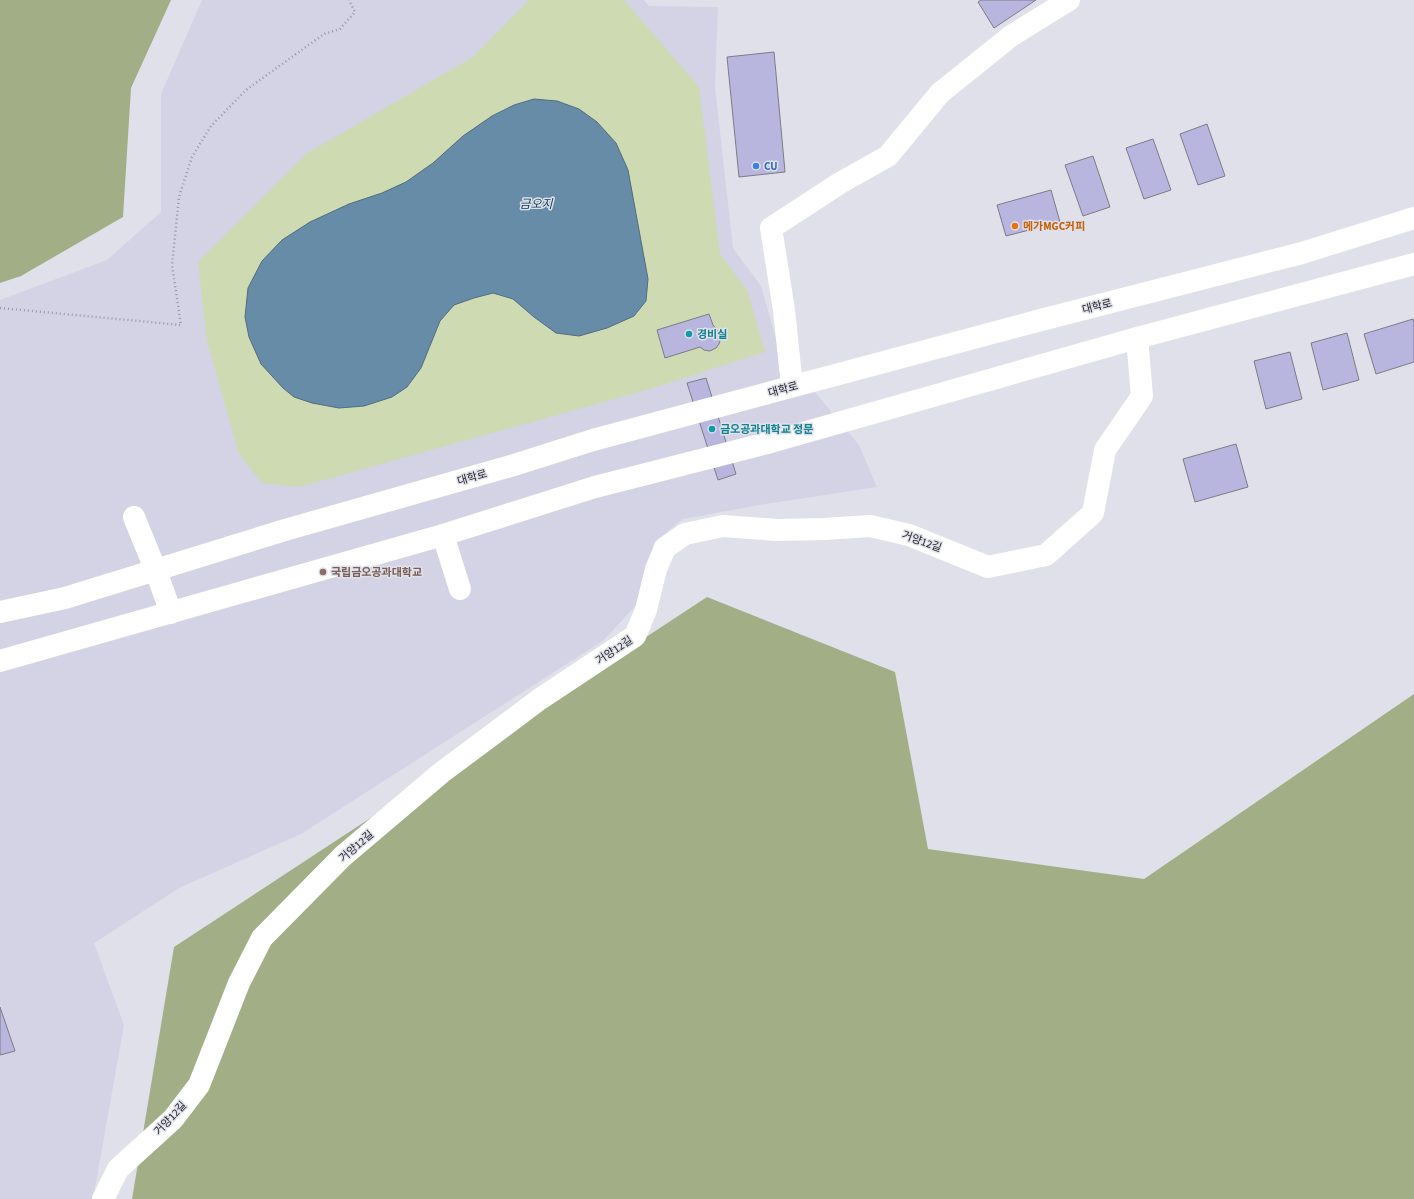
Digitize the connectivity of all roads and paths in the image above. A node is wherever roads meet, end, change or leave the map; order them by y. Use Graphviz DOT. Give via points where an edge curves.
graph roads {
  1 [pos="349,0"];
  2 [pos="1069,0"];
  3 [pos="1414,218"];
  4 [pos="1414,264"];
  5 [pos="0,308"];
  6 [pos="1137,338"];
  7 [pos="792,386"];
  8 [pos="134,517"];
  9 [pos="443,535"];
  10 [pos="156,571"];
  11 [pos="460,589"];
  12 [pos="0,612"];
  13 [pos="171,613"];
  14 [pos="0,661"];
  15 [pos="103,1199"];
  1 -- 5 [label="path" via="355,12 340,29 324,34 246,90 211,126 192,157 179,197 172,265 180,325"];
  2 -- 7 [label="street" via="1011,36 940,93 888,156 840,183 771,228 784,310"];
  3 -- 7 [label="street, 대학로" via="1302,253"];
  4 -- 6 [label="street"];
  6 -- 9 [label="street" via="771,442 595,487"];
  6 -- 15 [label="street, 거양12길" via="1142,396 1105,450 1093,514 1046,555 988,567 909,535 870,526 777,530 723,526 685,534 665,548 656,569 646,610 635,636 540,699 441,773 343,856 262,938 239,983 199,1085 173,1119 118,1169"];
  7 -- 10 [label="street, 대학로" via="593,440 285,530"];
  8 -- 10 [label="street"];
  9 -- 11 [label="street"];
  9 -- 13 [label="street"];
  10 -- 12 [label="street, 대학로" via="65,598"];
  10 -- 13 [label="street"];
  13 -- 14 [label="street"];
}
